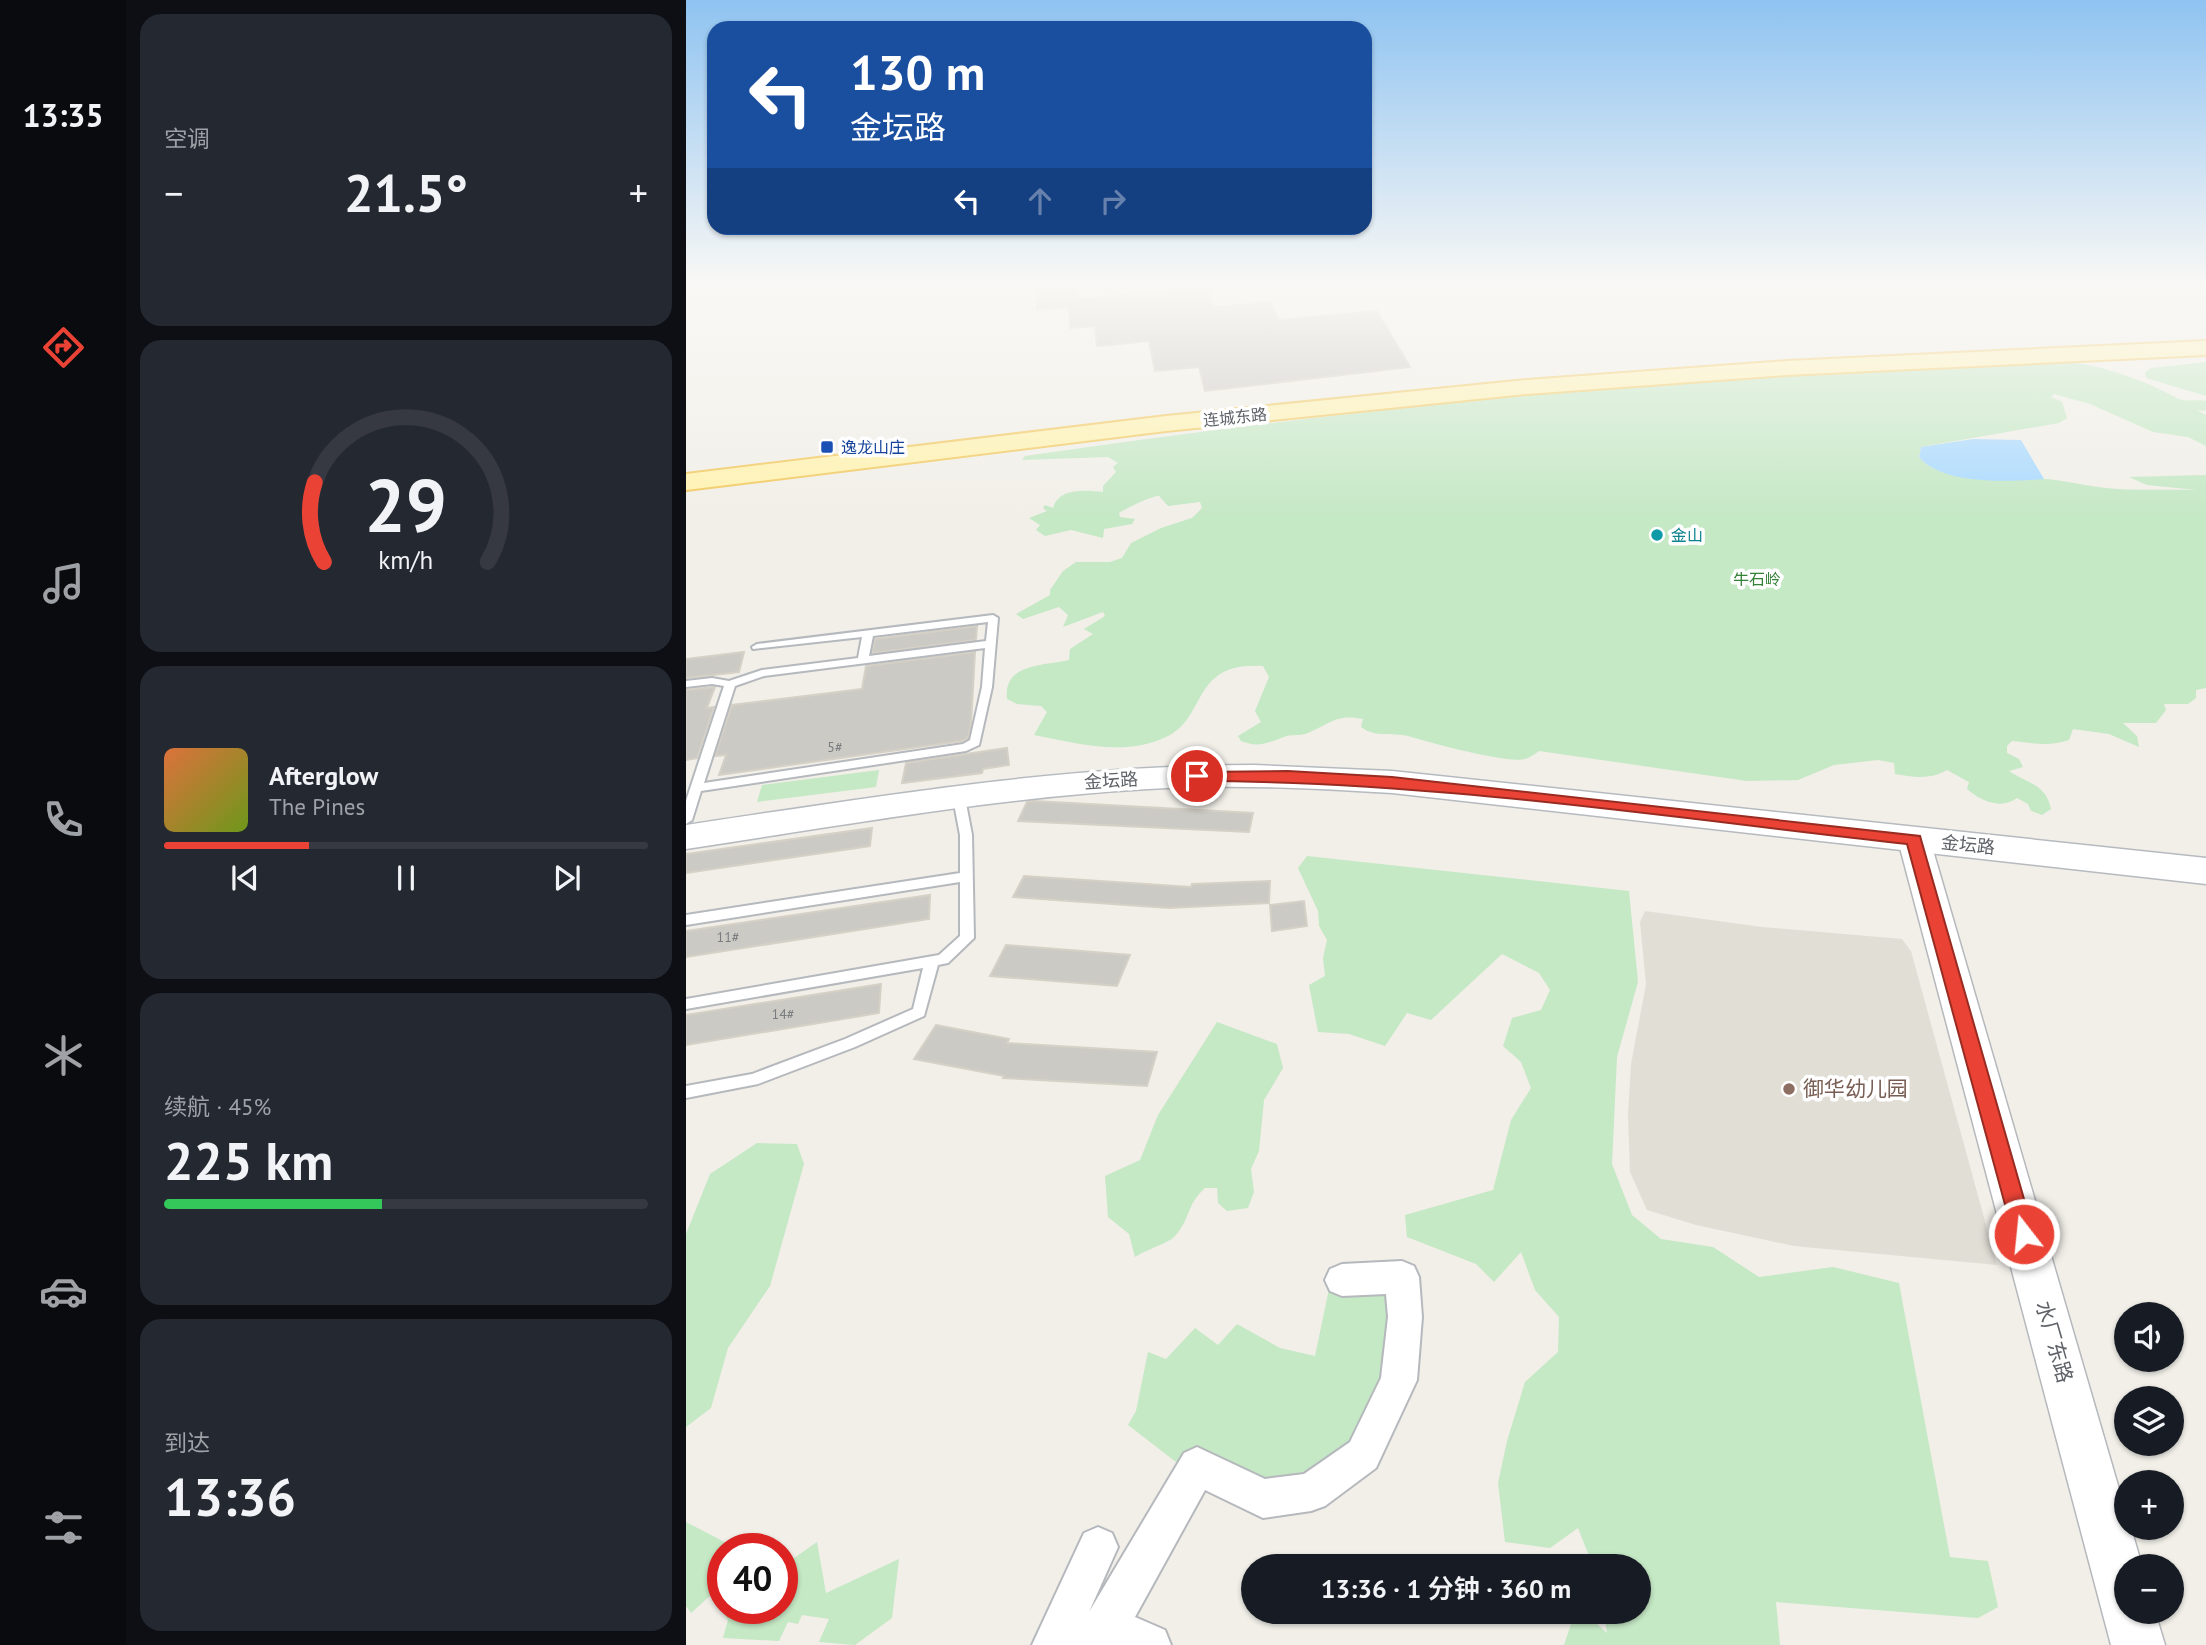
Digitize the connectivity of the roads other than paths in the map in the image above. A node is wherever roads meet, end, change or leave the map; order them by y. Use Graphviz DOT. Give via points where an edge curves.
graph roads {
  1 [pos="1742,363"];
  2 [pos="1894,363"];
  3 [pos="686,473"];
  4 [pos="686,482"];
  5 [pos="868,634"];
  6 [pos="990,644"];
  7 [pos="757,647"];
  8 [pos="863,661"];
  9 [pos="686,684"];
  10 [pos="730,684"];
  11 [pos="697,788"];
  12 [pos="959,798"];
  13 [pos="686,820"];
  14 [pos="686,836"];
  15 [pos="1914,840"];
  16 [pos="2206,871"];
  17 [pos="966,877"];
  18 [pos="686,920"];
  19 [pos="932,961"];
  20 [pos="686,1004"];
  21 [pos="686,1092"];
  22 [pos="1342,1280"];
  23 [pos="1098,1547"];
  24 [pos="2114,1559"];
  25 [pos="2132,1624"];
  26 [pos="1107,1626"];
  27 [pos="1053,1645"];
  28 [pos="1059,1645"];
  29 [pos="1150,1645"];
  30 [pos="2138,1645"];
  1 -- 3 [label="main road, 连城东路" via="1498,382 1130,420"];
  2 -- 4 [label="main road, 连城东路" via="1500,390"];
  5 -- 6 [label="lane" via="993,618"];
  5 -- 7 [label="lane"];
  5 -- 8 [label="lane"];
  6 -- 8 [label="lane"];
  6 -- 11 [label="lane" via="987,687 975,742 966,747"];
  8 -- 10 [label="lane" via="762,673"];
  9 -- 10 [label="lane"];
  10 -- 11 [label="lane"];
  11 -- 13 [label="lane"];
  12 -- 14 [label="main road, 金坛路"];
  12 -- 15 [label="main road, 金坛路" via="1178,777 1340,778"];
  12 -- 17 [label="lane" via="966,835"];
  15 -- 16 [label="main road, 金坛路"];
  15 -- 24 [label="street, 水厂东路"];
  17 -- 18 [label="lane"];
  17 -- 19 [label="lane" via="967,938 943,959"];
  19 -- 20 [label="lane"];
  19 -- 21 [label="lane" via="919,1012 752,1080"];
  22 -- 26 [label="street" via="1402,1277 1405,1317 1399,1380 1363,1455 1311,1492 1263,1499 1197,1466"];
  23 -- 27 [label="street"];
  25 -- 30 [label="street"];
  26 -- 28 [label="street"];
  26 -- 29 [label="street"];
}
